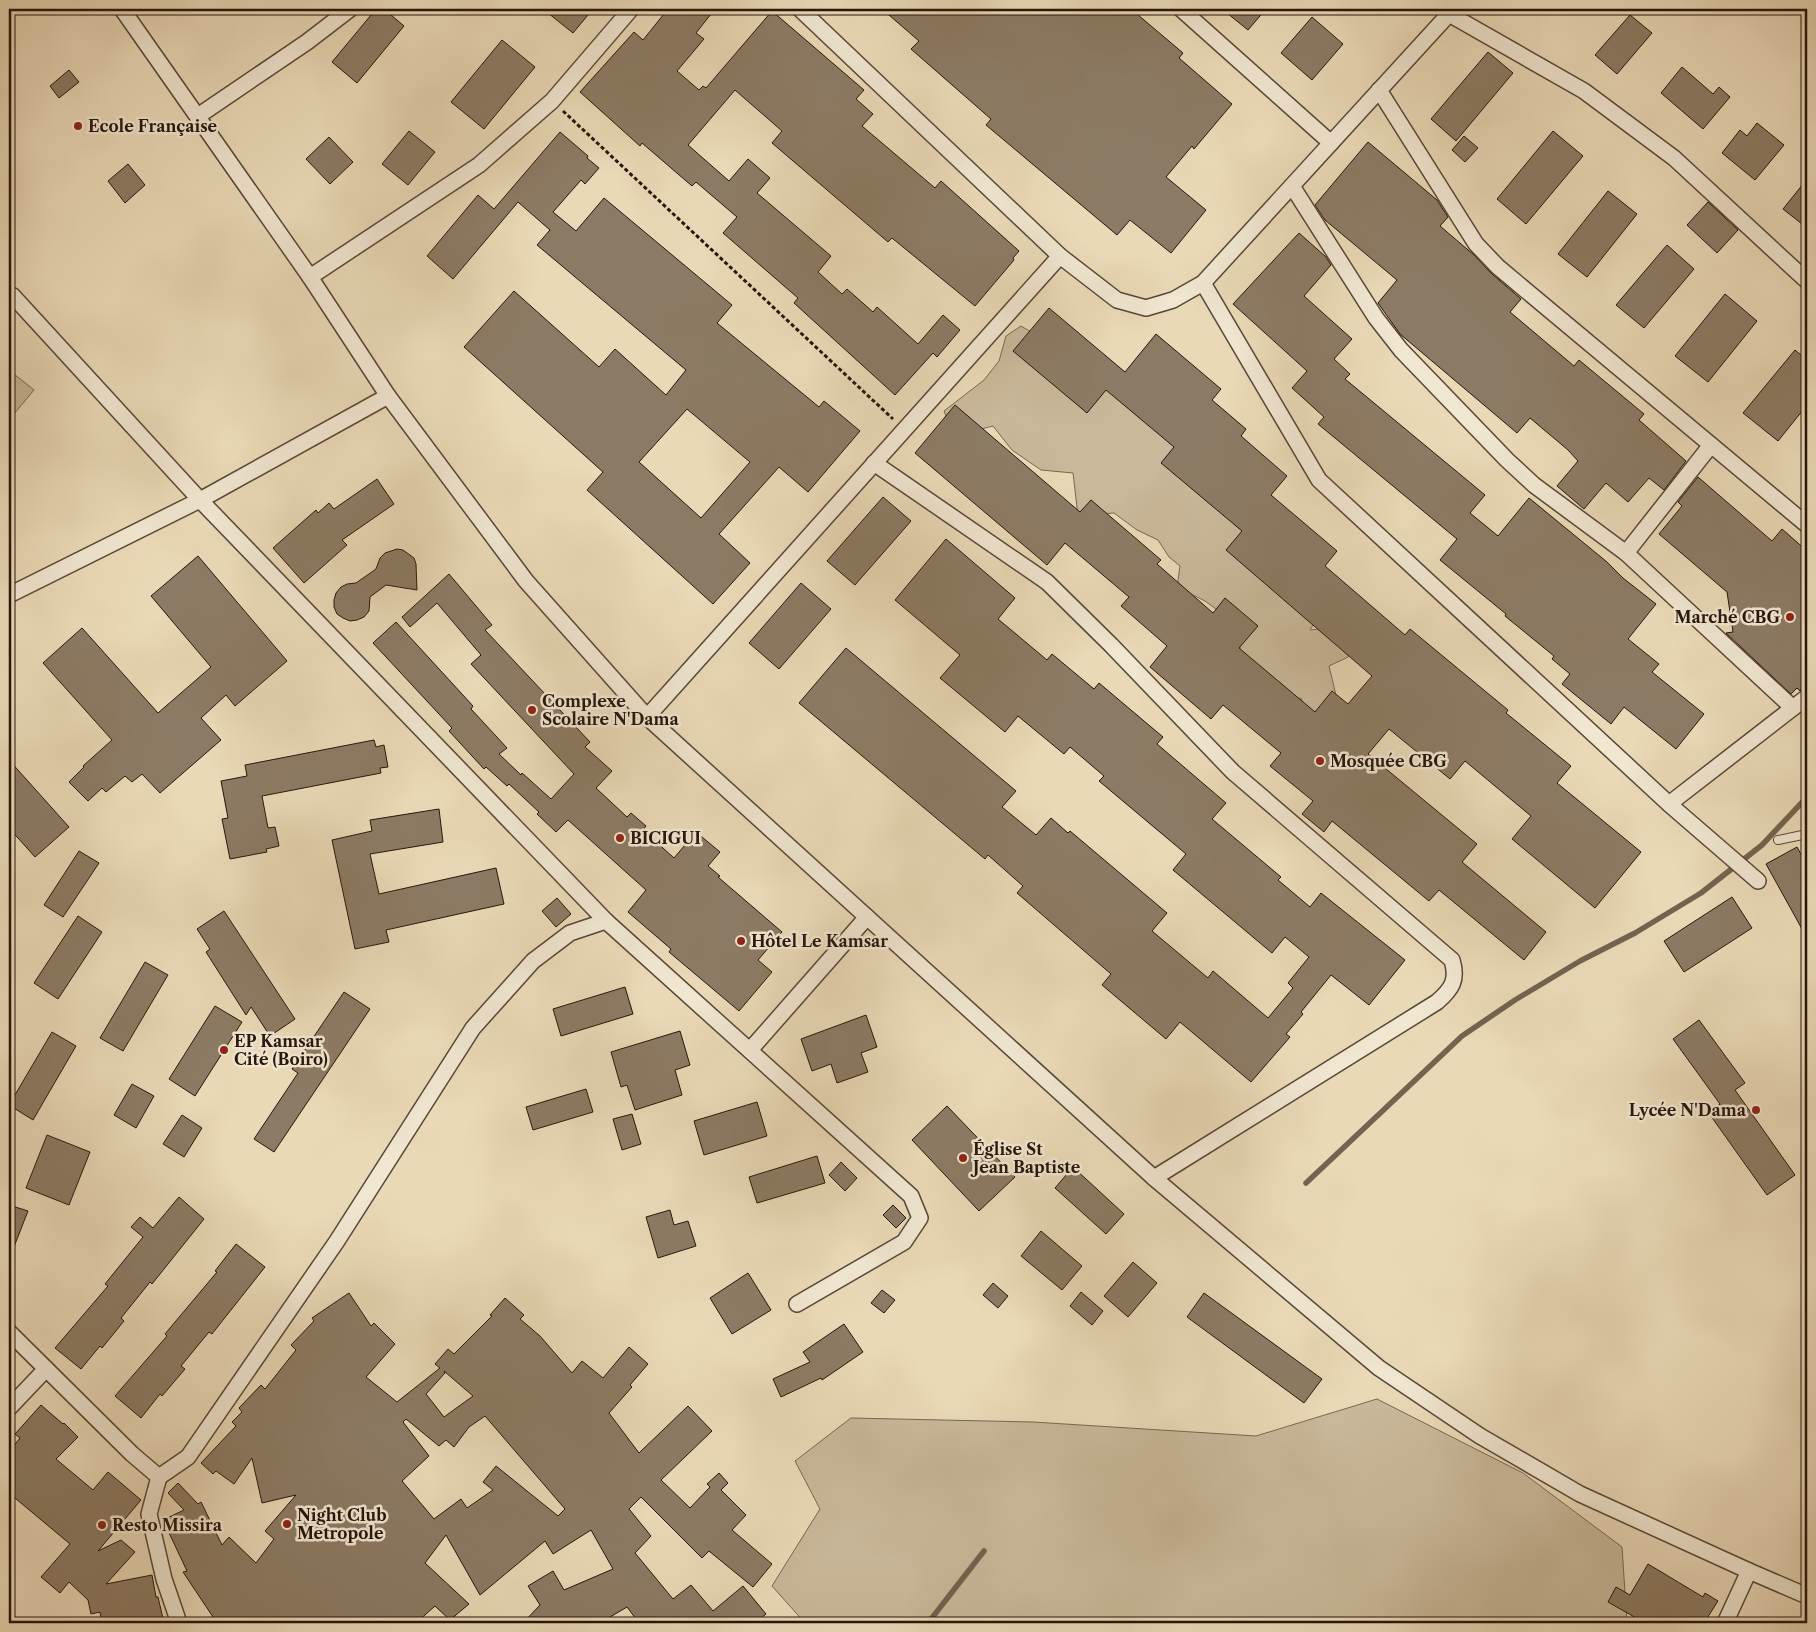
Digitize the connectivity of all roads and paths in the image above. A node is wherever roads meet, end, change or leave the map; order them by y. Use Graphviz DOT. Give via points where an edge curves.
graph roads {
  1 [pos="122,9"];
  2 [pos="350,9"];
  3 [pos="631,9"];
  4 [pos="800,9"];
  5 [pos="1181,9"];
  6 [pos="1534,9"];
  7 [pos="1547,9"];
  8 [pos="1450,11"];
  9 [pos="1379,90"];
  10 [pos="552,101"];
  11 [pos="198,116"];
  12 [pos="1331,143"];
  13 [pos="1292,186"];
  14 [pos="1060,256"];
  15 [pos="310,277"];
  16 [pos="1807,281"];
  17 [pos="1203,283"];
  18 [pos="9,294"];
  19 [pos="388,396"];
  20 [pos="904,430"];
  21 [pos="1711,445"];
  22 [pos="874,463"];
  23 [pos="200,500"];
  24 [pos="1807,525"];
  25 [pos="1626,553"];
  26 [pos="9,595"];
  27 [pos="1807,697"];
  28 [pos="1792,708"];
  29 [pos="647,717"];
  30 [pos="1669,804"];
  31 [pos="1807,834"];
  32 [pos="1778,840"];
  33 [pos="1758,881"];
  34 [pos="867,917"];
  35 [pos="606,921"];
  36 [pos="750,1050"];
  37 [pos="1154,1178"];
  38 [pos="798,1304"];
  39 [pos="9,1332"];
  40 [pos="46,1369"];
  41 [pos="9,1408"];
  42 [pos="159,1477"];
  43 [pos="1748,1571"];
  44 [pos="1807,1596"];
  45 [pos="179,1623"];
  46 [pos="1725,1623"];
  1 -- 11 [label="street"];
  2 -- 11 [label="street"];
  3 -- 10 [label="street"];
  4 -- 14 [label="street"];
  5 -- 12 [label="street"];
  6 -- 7 [label="lane"];
  8 -- 9 [label="street"];
  8 -- 16 [label="street" via="1584,91 1674,158"];
  9 -- 12 [label="street"];
  9 -- 21 [label="street" via="1476,244 1498,267"];
  10 -- 15 [label="street" via="479,165"];
  10 -- 20 [label="path"];
  11 -- 15 [label="street"];
  12 -- 13 [label="street"];
  13 -- 17 [label="street"];
  13 -- 25 [label="street" via="1376,318 1401,350 1534,485"];
  14 -- 17 [label="street" via="1117,300 1146,308 1173,300"];
  14 -- 20 [label="street"];
  15 -- 19 [label="street"];
  17 -- 30 [label="street" via="1319,480"];
  18 -- 23 [label="street"];
  19 -- 23 [label="street"];
  19 -- 29 [label="street" via="526,581"];
  20 -- 22 [label="street"];
  21 -- 24 [label="street"];
  21 -- 25 [label="street"];
  22 -- 29 [label="street"];
  22 -- 37 [label="street" via="1047,582 1233,772 1452,960 1455,971 1453,983 1438,1002"];
  23 -- 26 [label="street"];
  23 -- 35 [label="street"];
  25 -- 28 [label="street"];
  27 -- 28 [label="street"];
  28 -- 30 [label="street"];
  29 -- 34 [label="street"];
  30 -- 33 [label="street"];
  31 -- 32 [label="lane"];
  34 -- 36 [label="street"];
  34 -- 37 [label="street"];
  35 -- 36 [label="street"];
  35 -- 42 [label="street" via="570,933 533,961 472,1028 338,1241 188,1457"];
  36 -- 38 [label="street" via="912,1196 920,1218 904,1242"];
  37 -- 43 [label="street" via="1379,1368 1480,1436 1580,1494"];
  39 -- 40 [label="street"];
  40 -- 41 [label="street"];
  40 -- 42 [label="street"];
  42 -- 45 [label="street" via="149,1514 164,1579"];
  43 -- 44 [label="street"];
  43 -- 46 [label="street"];
}
